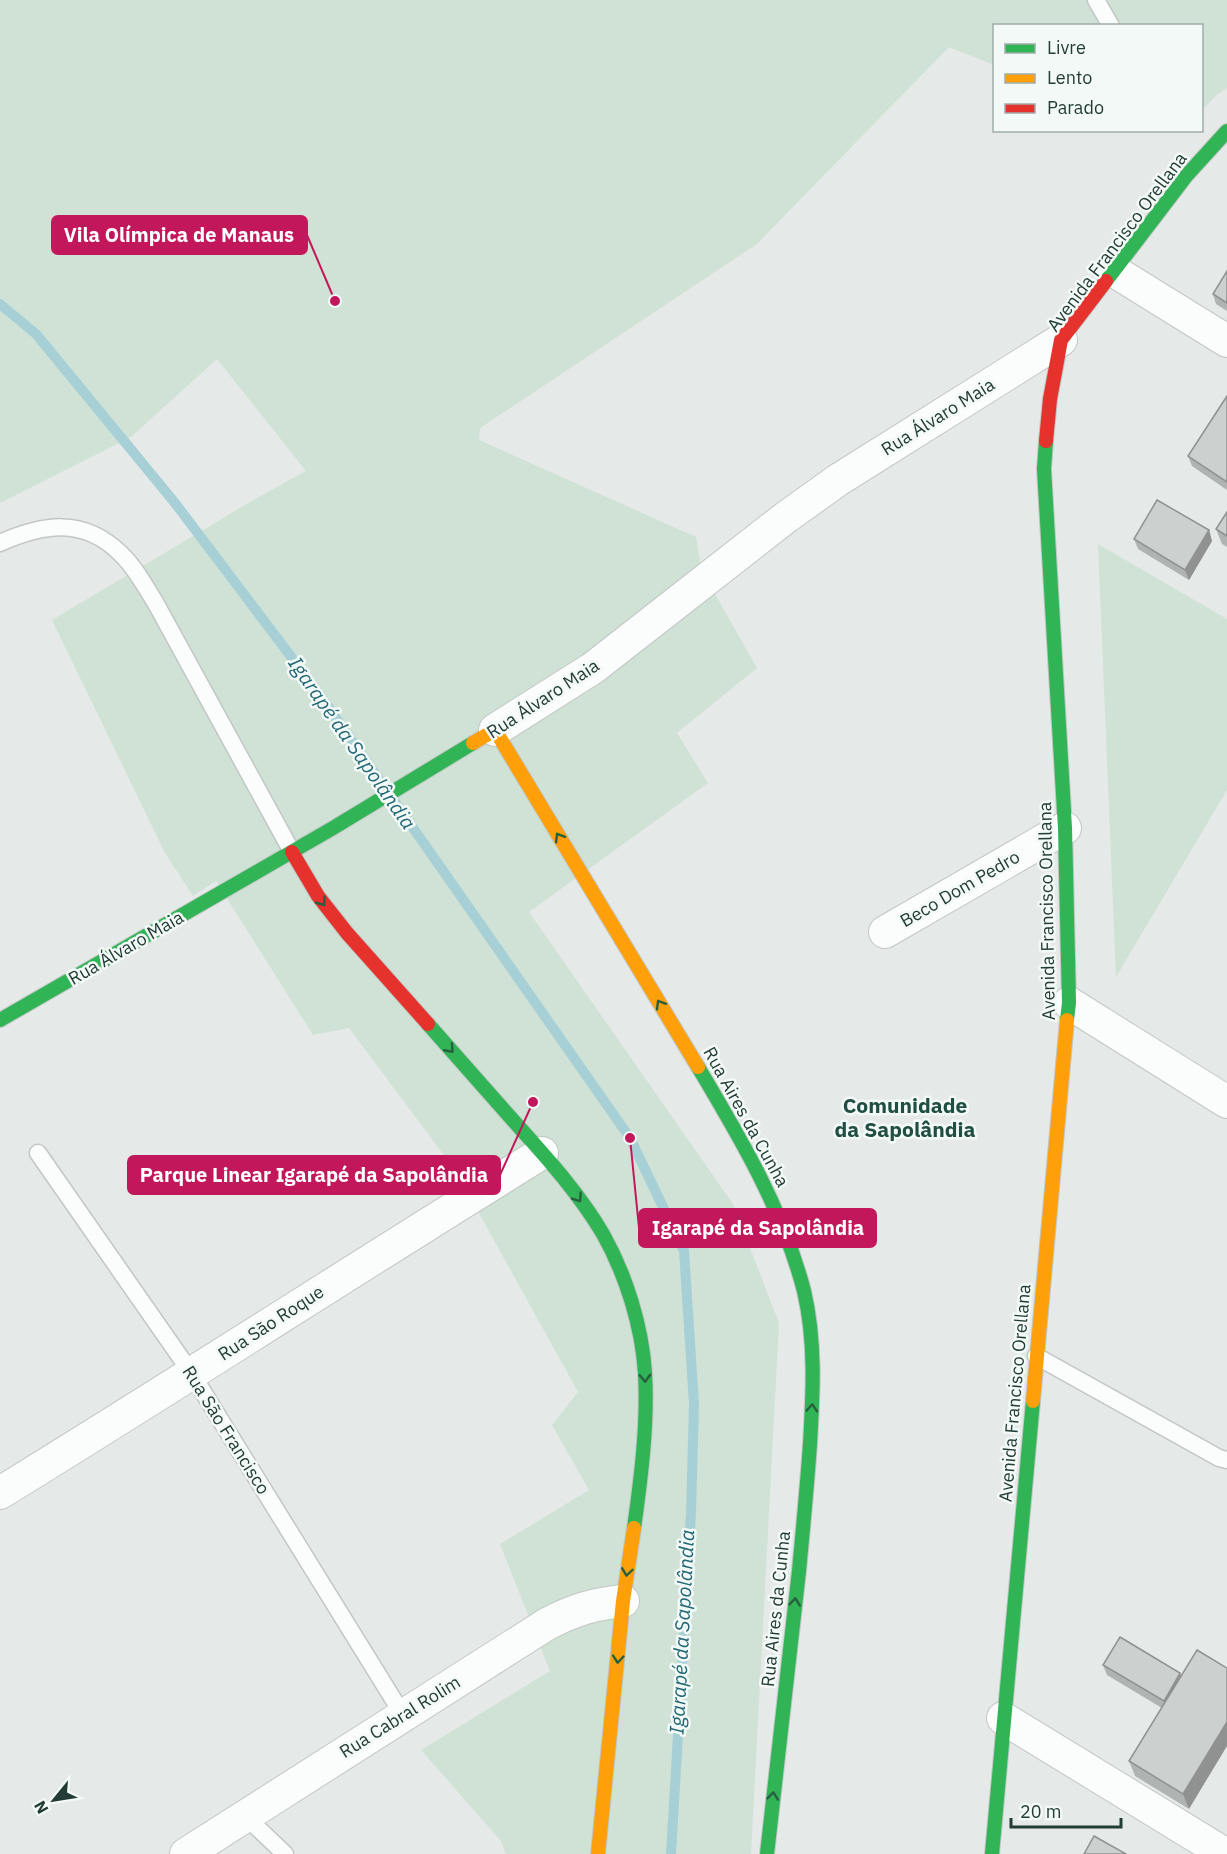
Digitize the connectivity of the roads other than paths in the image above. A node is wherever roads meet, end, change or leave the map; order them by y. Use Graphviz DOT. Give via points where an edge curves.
graph roads {
  1 [pos="1096,0"];
  2 [pos="1110,24"];
  3 [pos="1227,131"];
  4 [pos="1114,271"];
  5 [pos="1061,340"];
  6 [pos="1227,341"];
  7 [pos="0,543"];
  8 [pos="495,730"];
  9 [pos="1065,828"];
  10 [pos="292,852"];
  11 [pos="885,933"];
  12 [pos="1069,1003"];
  13 [pos="0,1020"];
  14 [pos="1227,1102"];
  15 [pos="542,1152"];
  16 [pos="39,1153"];
  17 [pos="1036,1356"];
  18 [pos="192,1374"];
  19 [pos="1227,1460"];
  20 [pos="0,1493"];
  21 [pos="623,1601"];
  22 [pos="403,1715"];
  23 [pos="1003,1718"];
  24 [pos="245,1816"];
  25 [pos="186,1854"];
  26 [pos="285,1854"];
  27 [pos="598,1854"];
  28 [pos="767,1854"];
  29 [pos="992,1854"];
  30 [pos="1225,1854"];
  1 -- 2 [label="lane"];
  3 -- 4 [label="street, Avenida Francisco Orellana" via="1187,175"];
  4 -- 5 [label="street, Avenida Francisco Orellana"];
  4 -- 6 [label="street"];
  5 -- 8 [label="street, Rua Álvaro Maia" via="838,480 593,668"];
  5 -- 9 [label="street, Avenida Francisco Orellana" via="1050,399 1044,469"];
  7 -- 10 [label="lane" via="49,526 76,528 120,553 155,602"];
  8 -- 10 [label="street, Rua Álvaro Maia"];
  28 -- 8 [label="street, Rua Aires da Cunha, one-way" via="807,1491 814,1384 804,1293 789,1242 743,1143"];
  9 -- 11 [label="street, Beco Dom Pedro"];
  9 -- 12 [label="street, Avenida Francisco Orellana"];
  10 -- 13 [label="street, Rua Álvaro Maia"];
  10 -- 15 [label="street, one-way" via="318,896 347,933"];
  12 -- 14 [label="street"];
  12 -- 17 [label="street, Avenida Francisco Orellana"];
  15 -- 18 [label="street, Rua São Roque"];
  15 -- 21 [label="street, one-way" via="603,1235 638,1324 645,1372 645,1414"];
  16 -- 18 [label="lane, Rua São Francisco"];
  17 -- 19 [label="lane"];
  17 -- 23 [label="street, Avenida Francisco Orellana"];
  18 -- 20 [label="street, Rua São Roque"];
  18 -- 22 [label="lane, Rua São Francisco"];
  21 -- 22 [label="street, Rua Cabral Rolim" via="571,1611"];
  21 -- 27 [label="street, one-way"];
  22 -- 24 [label="street, Rua Cabral Rolim"];
  23 -- 29 [label="street, Avenida Francisco Orellana"];
  23 -- 30 [label="street"];
  24 -- 25 [label="street, Rua Cabral Rolim"];
  24 -- 26 [label="lane"];
}
